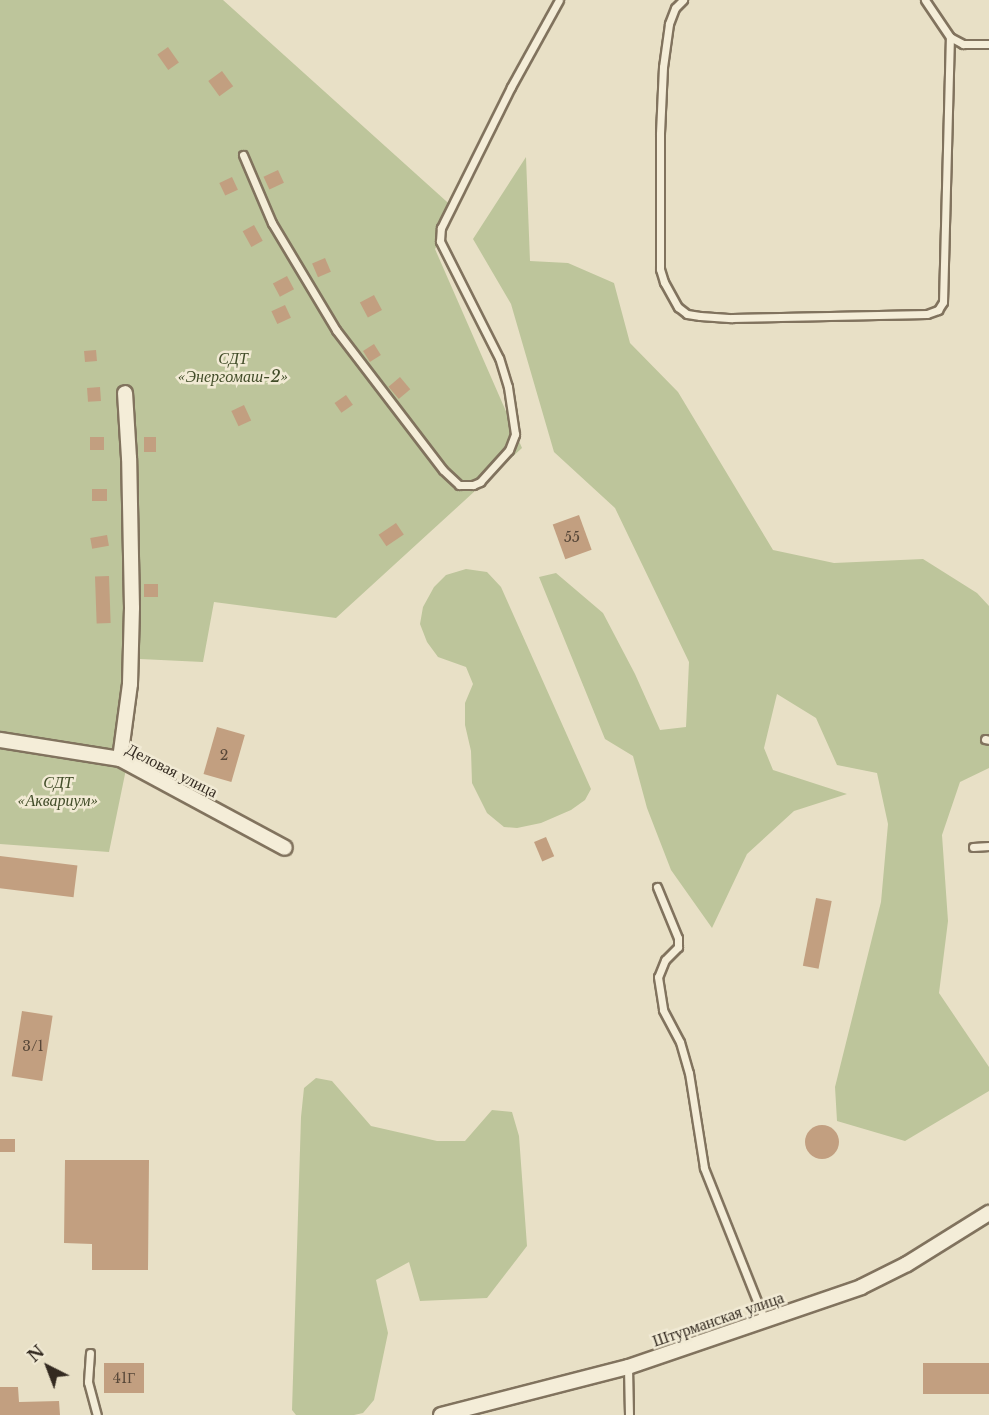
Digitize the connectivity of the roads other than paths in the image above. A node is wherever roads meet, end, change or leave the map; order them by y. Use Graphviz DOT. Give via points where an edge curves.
graph roads {
  1 [pos="559,0"];
  2 [pos="683,0"];
  3 [pos="925,0"];
  4 [pos="950,37"];
  5 [pos="989,44"];
  6 [pos="243,155"];
  7 [pos="125,393"];
  8 [pos="0,740"];
  9 [pos="120,759"];
  10 [pos="989,846"];
  11 [pos="973,847"];
  12 [pos="285,848"];
  13 [pos="657,887"];
  14 [pos="989,1213"];
  15 [pos="765,1321"];
  16 [pos="90,1353"];
  17 [pos="628,1367"];
  18 [pos="97,1415"];
  19 [pos="441,1415"];
  20 [pos="629,1415"];
  1 -- 6 [label="lane" via="441,228 440,241 499,357 508,387 515,435 509,450 480,482 459,485 443,470 336,330 272,223"];
  2 -- 4 [label="lane" via="669,24 663,67 660,269 678,307 687,314 700,316 927,314 938,310 943,302"];
  3 -- 4 [label="lane"];
  4 -- 5 [label="lane" via="963,44"];
  7 -- 9 [label="street" via="132,608 130,684"];
  8 -- 9 [label="street, Деловая улица"];
  9 -- 12 [label="street, Деловая улица"];
  10 -- 11 [label="lane"];
  13 -- 15 [label="lane" via="678,938 678,947 665,960 658,977 663,1010 680,1042 689,1073 704,1168"];
  14 -- 15 [label="street, Штурманская улица" via="907,1264 861,1287"];
  15 -- 17 [label="street, Штурманская улица"];
  16 -- 18 [label="lane" via="88,1382"];
  17 -- 19 [label="street, Штурманская улица"];
  17 -- 20 [label="lane"];
}
